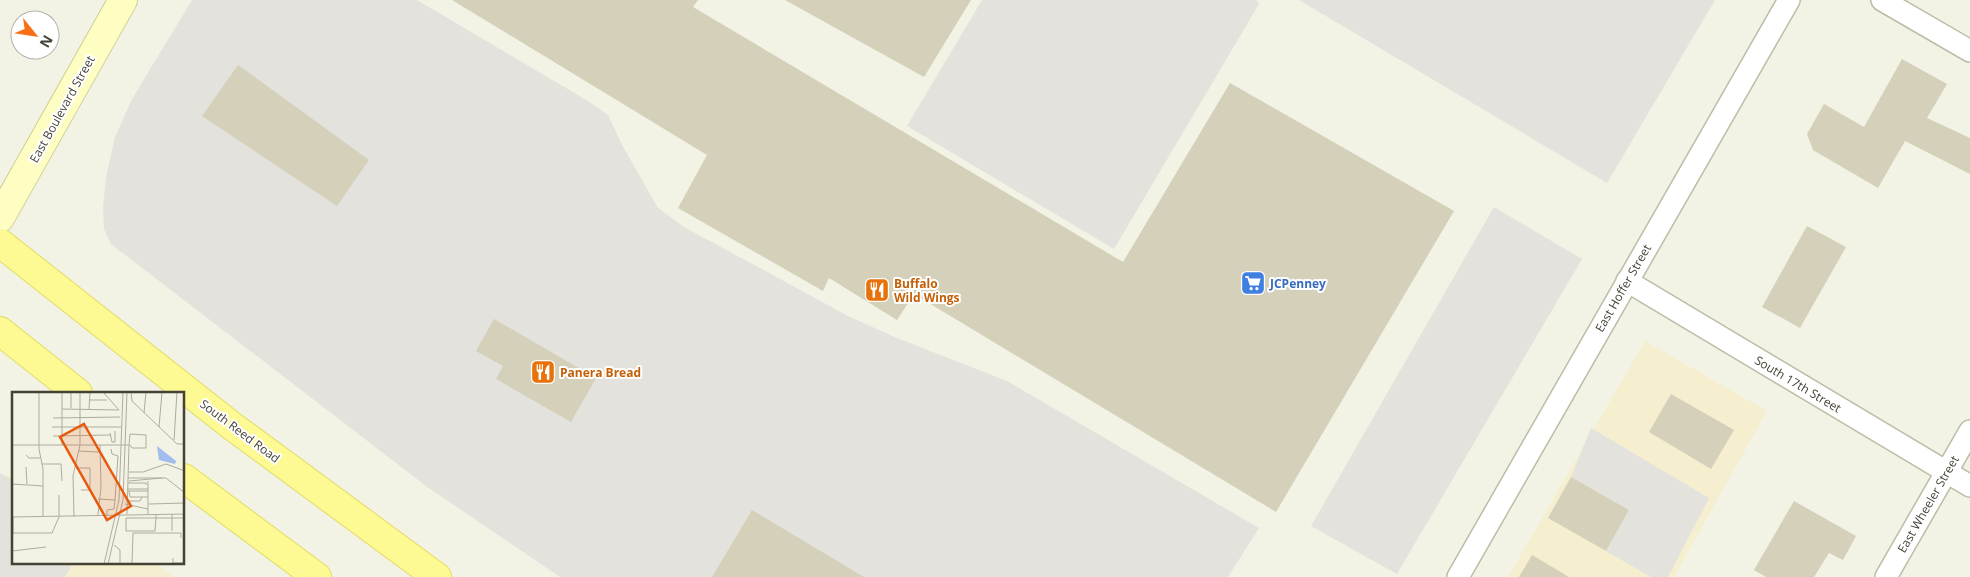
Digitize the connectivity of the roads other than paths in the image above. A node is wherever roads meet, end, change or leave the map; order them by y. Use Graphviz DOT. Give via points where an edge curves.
graph roads {
  1 [pos="123,0"];
  2 [pos="1789,0"];
  3 [pos="1882,0"];
  4 [pos="1970,51"];
  5 [pos="0,218"];
  6 [pos="0,243"];
  7 [pos="1627,281"];
  8 [pos="0,330"];
  9 [pos="77,392"];
  10 [pos="1970,430"];
  11 [pos="1946,472"];
  12 [pos="185,479"];
  13 [pos="1970,486"];
  14 [pos="317,577"];
  15 [pos="437,577"];
  16 [pos="1458,577"];
  17 [pos="1886,577"];
  1 -- 5 [label="main road, East Boulevard Street"];
  2 -- 7 [label="street, East Hoffer Street"];
  3 -- 4 [label="street"];
  6 -- 15 [label="main road, South Reed Road" via="232,426"];
  7 -- 11 [label="street, South 17th Street"];
  7 -- 16 [label="street, East Hoffer Street"];
  8 -- 9 [label="main road"];
  10 -- 11 [label="street, East Wheeler Street"];
  11 -- 13 [label="street, South 17th Street"];
  11 -- 17 [label="street, East Wheeler Street"];
  12 -- 14 [label="main road"];
}
